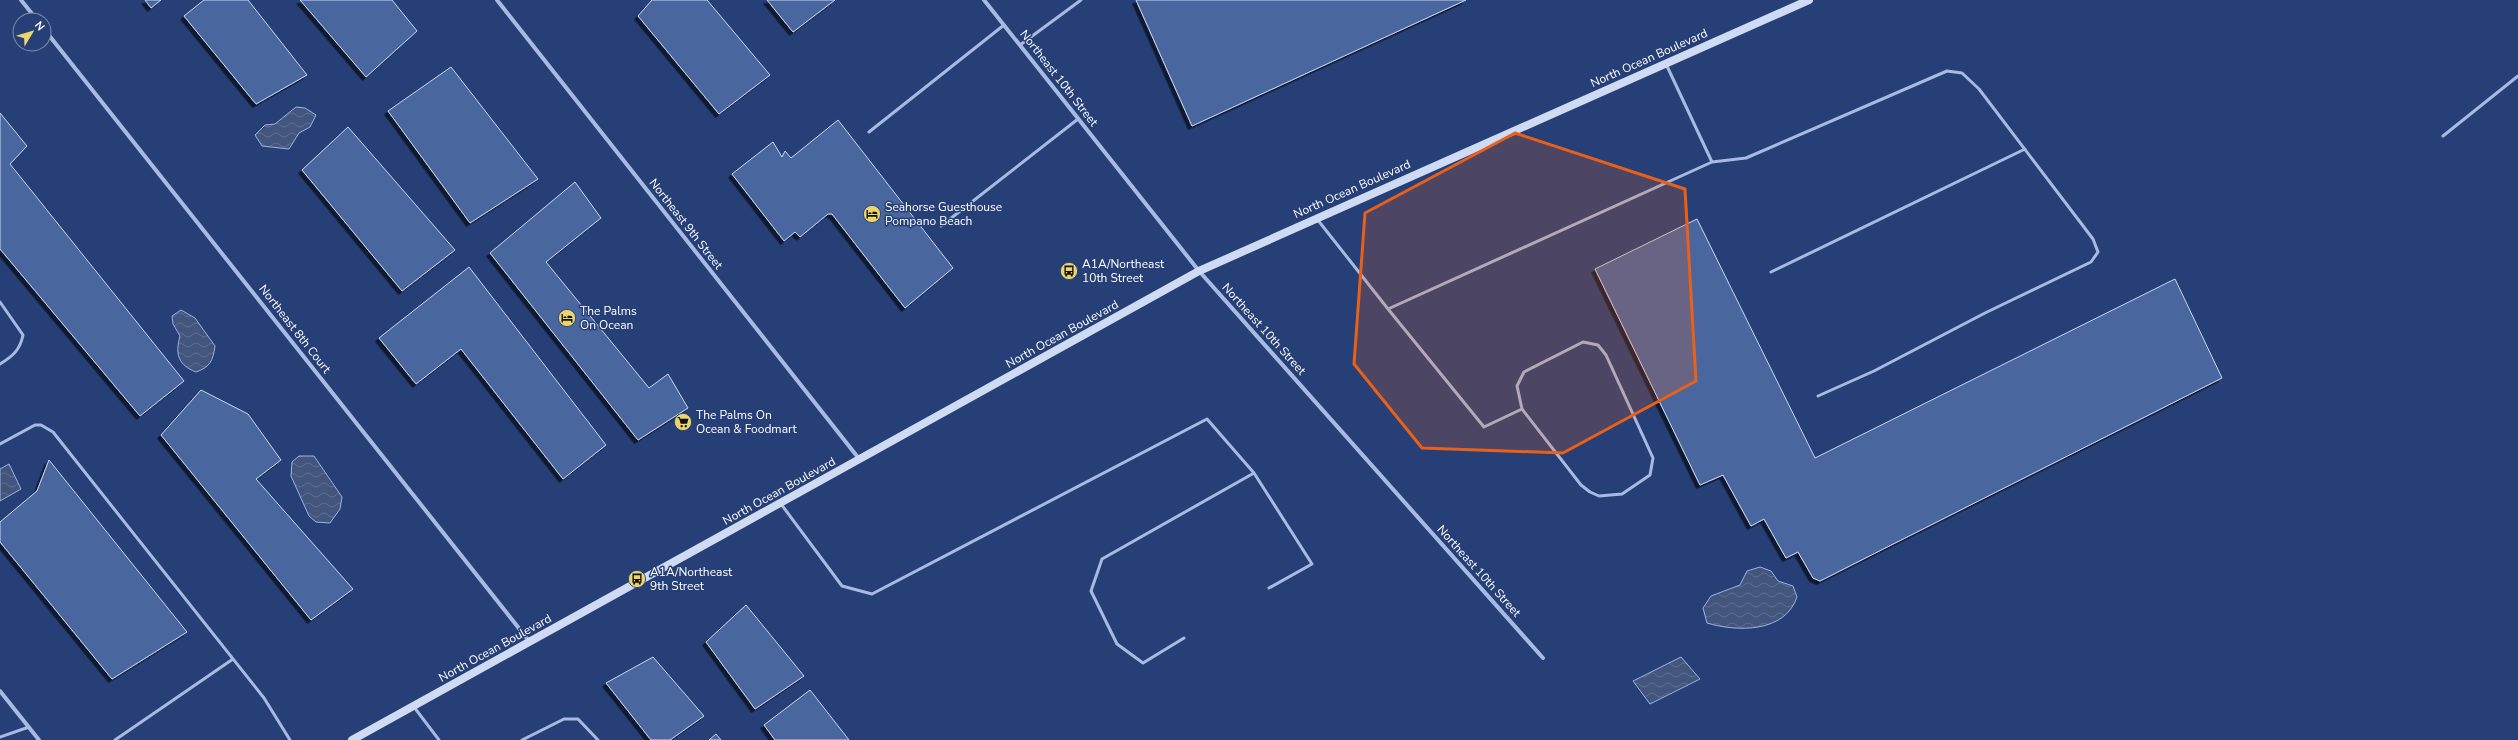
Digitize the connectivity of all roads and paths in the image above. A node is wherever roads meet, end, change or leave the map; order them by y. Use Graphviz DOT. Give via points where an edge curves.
graph roads {
  1 [pos="21,0"];
  2 [pos="497,0"];
  3 [pos="984,0"];
  4 [pos="1081,0"];
  5 [pos="1809,0"];
  6 [pos="31,12"];
  7 [pos="1004,25"];
  8 [pos="52,39"];
  9 [pos="1020,45"];
  10 [pos="1666,63"];
  11 [pos="2518,76"];
  12 [pos="1078,119"];
  13 [pos="869,132"];
  14 [pos="2443,136"];
  15 [pos="2025,149"];
  16 [pos="1712,162"];
  17 [pos="1316,218"];
  18 [pos="942,226"];
  19 [pos="1199,271"];
  20 [pos="1771,272"];
  21 [pos="0,302"];
  22 [pos="1388,309"];
  23 [pos="0,364"];
  24 [pos="1818,396"];
  25 [pos="1522,409"];
  26 [pos="0,444"];
  27 [pos="860,460"];
  28 [pos="1254,473"];
  29 [pos="781,504"];
  30 [pos="1269,588"];
  31 [pos="1184,638"];
  32 [pos="530,642"];
  33 [pos="1543,658"];
  34 [pos="234,659"];
  35 [pos="0,691"];
  36 [pos="413,706"];
  37 [pos="29,727"];
  38 [pos="0,737"];
  39 [pos="39,740"];
  40 [pos="115,740"];
  41 [pos="290,740"];
  42 [pos="353,740"];
  43 [pos="439,740"];
  44 [pos="522,740"];
  45 [pos="598,740"];
  1 -- 6 [label="street"];
  2 -- 27 [label="street, Northeast 9th Street"];
  3 -- 7 [label="street, Northeast 10th Street"];
  4 -- 9 [label="lane"];
  5 -- 10 [label="main road, North Ocean Boulevard"];
  7 -- 9 [label="street, Northeast 10th Street"];
  7 -- 13 [label="lane"];
  8 -- 32 [label="street, Northeast 8th Court"];
  9 -- 12 [label="street, Northeast 10th Street"];
  10 -- 16 [label="lane"];
  10 -- 17 [label="main road, North Ocean Boulevard"];
  11 -- 14 [label="lane"];
  12 -- 18 [label="lane"];
  12 -- 19 [label="street, Northeast 10th Street"];
  15 -- 16 [label="lane" via="1979,89 1962,73 1947,70 1746,158"];
  15 -- 20 [label="lane"];
  15 -- 24 [label="lane" via="2093,239 2098,252 2091,262 1985,313 1874,371"];
  16 -- 22 [label="lane"];
  17 -- 19 [label="main road, North Ocean Boulevard"];
  17 -- 22 [label="lane"];
  19 -- 27 [label="main road, North Ocean Boulevard"];
  19 -- 33 [label="street, Northeast 10th Street"];
  21 -- 23 [label="lane" via="23,335 19,349"];
  22 -- 25 [label="lane" via="1484,427"];
  25 -- 25 [label="lane" via="1581,485 1590,492 1599,496 1622,494 1650,475 1654,463 1651,452 1606,355 1598,345 1583,342 1577,344 1524,372 1517,386"];
  26 -- 34 [label="lane" via="35,425 41,425 53,432"];
  27 -- 29 [label="main road, North Ocean Boulevard"];
  28 -- 29 [label="lane" via="1207,419 872,594 842,586"];
  28 -- 30 [label="lane" via="1312,564"];
  28 -- 31 [label="lane" via="1102,559 1091,591 1117,644 1143,663"];
  29 -- 32 [label="main road, North Ocean Boulevard"];
  32 -- 36 [label="main road, North Ocean Boulevard"];
  34 -- 40 [label="lane"];
  34 -- 41 [label="lane" via="264,698"];
  35 -- 37 [label="street"];
  36 -- 42 [label="main road, North Ocean Boulevard"];
  36 -- 43 [label="lane"];
  37 -- 38 [label="lane"];
  37 -- 39 [label="street"];
  44 -- 45 [label="lane" via="564,719 578,719"];
}
